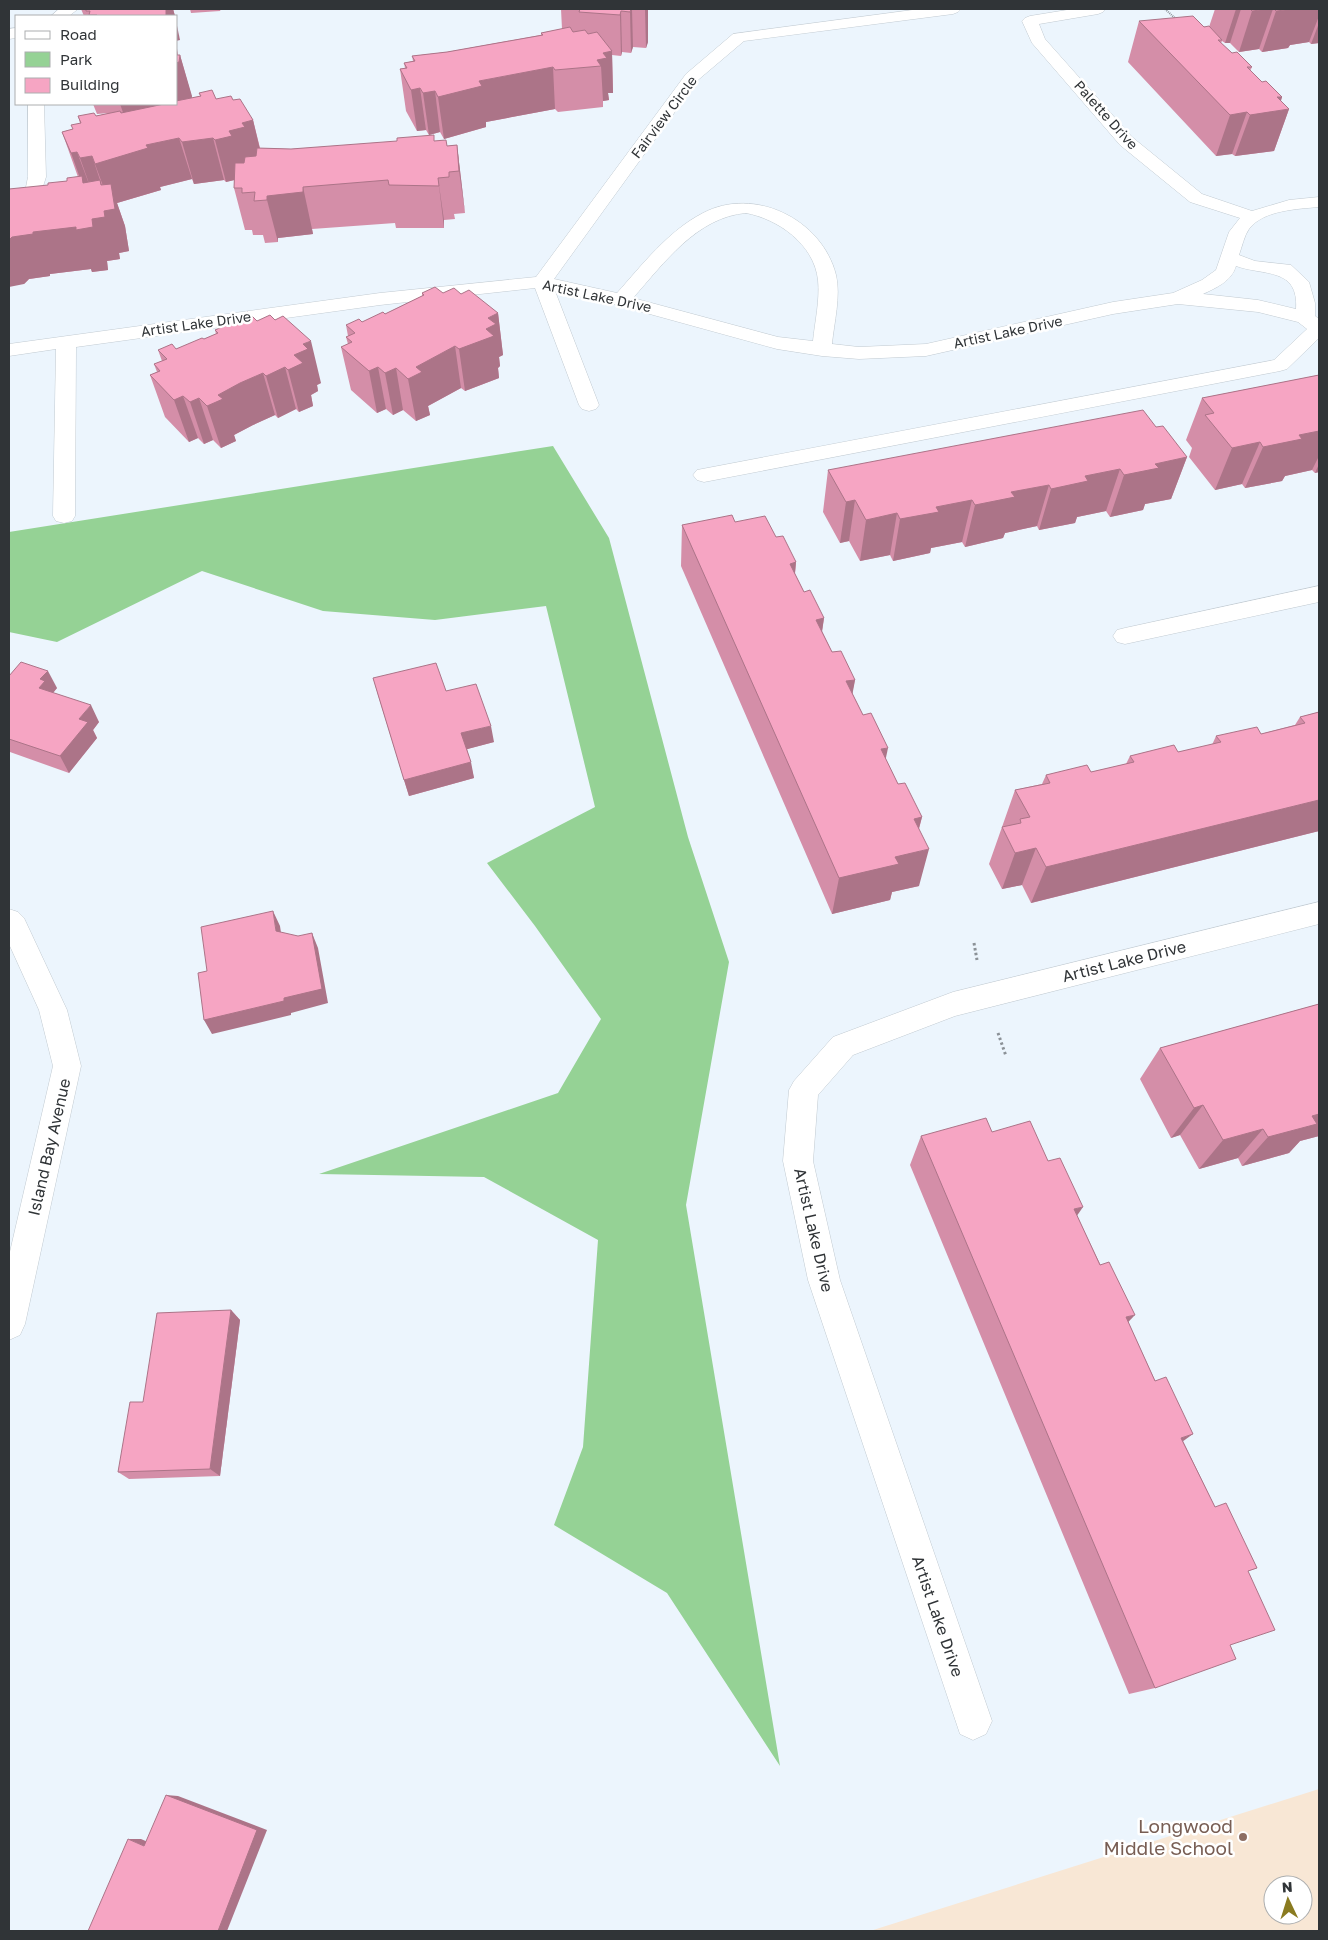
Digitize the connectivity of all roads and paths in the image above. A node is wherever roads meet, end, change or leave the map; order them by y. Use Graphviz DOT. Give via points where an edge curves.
graph roads {
  1 [pos="953,9"];
  2 [pos="1098,9"];
  3 [pos="1165,9"];
  4 [pos="1178,21"];
  5 [pos="36,105"];
  6 [pos="9,202"];
  7 [pos="1319,202"];
  8 [pos="1253,217"];
  9 [pos="1229,258"];
  10 [pos="542,282"];
  11 [pos="1178,298"];
  12 [pos="621,300"];
  13 [pos="1314,325"];
  14 [pos="66,342"];
  15 [pos="9,350"];
  16 [pos="822,350"];
  17 [pos="589,405"];
  18 [pos="704,475"];
  19 [pos="64,516"];
  20 [pos="1319,594"];
  21 [pos="1125,636"];
  22 [pos="1319,913"];
  23 [pos="9,920"];
  24 [pos="9,1324"];
  25 [pos="974,1721"];
  1 -- 10 [label="street, Fairview Circle" via="739,37 692,77"];
  2 -- 8 [label="street, Palette Drive" via="1030,21 1038,40 1126,141 1196,198"];
  3 -- 4 [label="path"];
  5 -- 6 [label="street" via="33,195"];
  7 -- 8 [label="street" via="1296,203"];
  8 -- 9 [label="street, Artist Lake Drive" via="1242,226"];
  9 -- 11 [label="street, Artist Lake Drive" via="1225,272 1209,284"];
  9 -- 13 [label="street" via="1253,266 1284,269 1300,282"];
  10 -- 12 [label="street, Artist Lake Drive"];
  10 -- 14 [label="street, Artist Lake Drive" via="380,299"];
  10 -- 17 [label="street"];
  11 -- 13 [label="street, Artist Lake Drive" via="1248,303 1286,311"];
  11 -- 16 [label="street, Artist Lake Drive" via="1113,308 926,350 859,353"];
  12 -- 16 [label="street, Artist Lake Drive" via="777,343"];
  12 -- 16 [label="street" via="671,244 710,216 731,209 756,209 779,215 803,233 818,252 827,276"];
  13 -- 18 [label="street" via="1280,365"];
  14 -- 15 [label="street, Artist Lake Drive"];
  14 -- 19 [label="street"];
  20 -- 21 [label="street"];
  22 -- 25 [label="street, Artist Lake Drive" via="953,1004 843,1046 804,1090 798,1161 824,1280"];
  23 -- 24 [label="street, Island Bay Avenue" via="53,1010 67,1066"];
}
